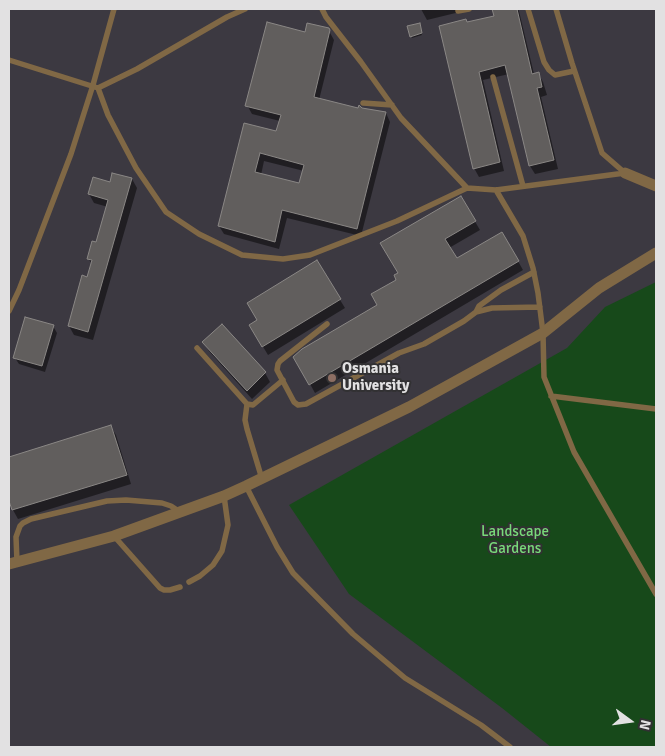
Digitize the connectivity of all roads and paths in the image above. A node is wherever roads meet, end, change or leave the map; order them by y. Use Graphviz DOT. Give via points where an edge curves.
graph roads {
  1 [pos="114,9"];
  2 [pos="245,9"];
  3 [pos="322,9"];
  4 [pos="469,9"];
  5 [pos="528,9"];
  6 [pos="556,9"];
  7 [pos="458,11"];
  8 [pos="9,60"];
  9 [pos="574,71"];
  10 [pos="493,77"];
  11 [pos="96,86"];
  12 [pos="363,103"];
  13 [pos="392,105"];
  14 [pos="624,173"];
  15 [pos="523,186"];
  16 [pos="656,186"];
  17 [pos="467,188"];
  18 [pos="496,190"];
  19 [pos="656,253"];
  20 [pos="534,272"];
  21 [pos="540,306"];
  22 [pos="9,311"];
  23 [pos="476,312"];
  24 [pos="327,324"];
  25 [pos="543,333"];
  26 [pos="197,348"];
  27 [pos="283,380"];
  28 [pos="551,396"];
  29 [pos="247,404"];
  30 [pos="656,409"];
  31 [pos="262,479"];
  32 [pos="246,486"];
  33 [pos="224,496"];
  34 [pos="180,512"];
  35 [pos="114,536"];
  36 [pos="13,563"];
  37 [pos="189,582"];
  38 [pos="180,587"];
  39 [pos="656,594"];
  40 [pos="510,747"];
  1 -- 11 [label="lane"];
  2 -- 11 [label="lane" via="137,69"];
  3 -- 13 [label="lane"];
  4 -- 7 [label="lane"];
  5 -- 9 [label="lane" via="544,62 555,76"];
  6 -- 9 [label="lane"];
  8 -- 11 [label="lane"];
  9 -- 14 [label="lane" via="602,153"];
  10 -- 15 [label="lane"];
  11 -- 17 [label="lane" via="136,168 166,212 199,234 242,255 283,259 310,255 397,221"];
  11 -- 22 [label="lane"];
  12 -- 13 [label="lane"];
  13 -- 17 [label="lane"];
  14 -- 15 [label="lane"];
  14 -- 16 [label="street"];
  15 -- 18 [label="lane"];
  17 -- 18 [label="lane"];
  18 -- 20 [label="lane" via="523,236"];
  19 -- 25 [label="street" via="599,288"];
  20 -- 21 [label="lane"];
  20 -- 23 [label="lane" via="501,290 479,306"];
  21 -- 23 [label="lane"];
  21 -- 25 [label="lane"];
  23 -- 27 [label="lane" via="424,344 399,353 306,404 294,402"];
  24 -- 27 [label="lane" via="280,361 277,368"];
  25 -- 28 [label="lane" via="544,378"];
  25 -- 31 [label="street" via="408,407"];
  26 -- 29 [label="lane"];
  27 -- 29 [label="lane" via="253,404"];
  28 -- 30 [label="lane"];
  28 -- 39 [label="lane" via="574,452"];
  29 -- 31 [label="lane" via="245,420"];
  31 -- 32 [label="street"];
  32 -- 33 [label="street"];
  32 -- 40 [label="lane" via="293,573 353,634 405,678"];
  33 -- 34 [label="street"];
  33 -- 37 [label="lane" via="228,525 222,551 213,565"];
  34 -- 35 [label="street"];
  34 -- 36 [label="lane" via="162,503 126,500 107,501 30,519 20,526"];
  35 -- 36 [label="street"];
  35 -- 38 [label="lane" via="160,588"];
}
